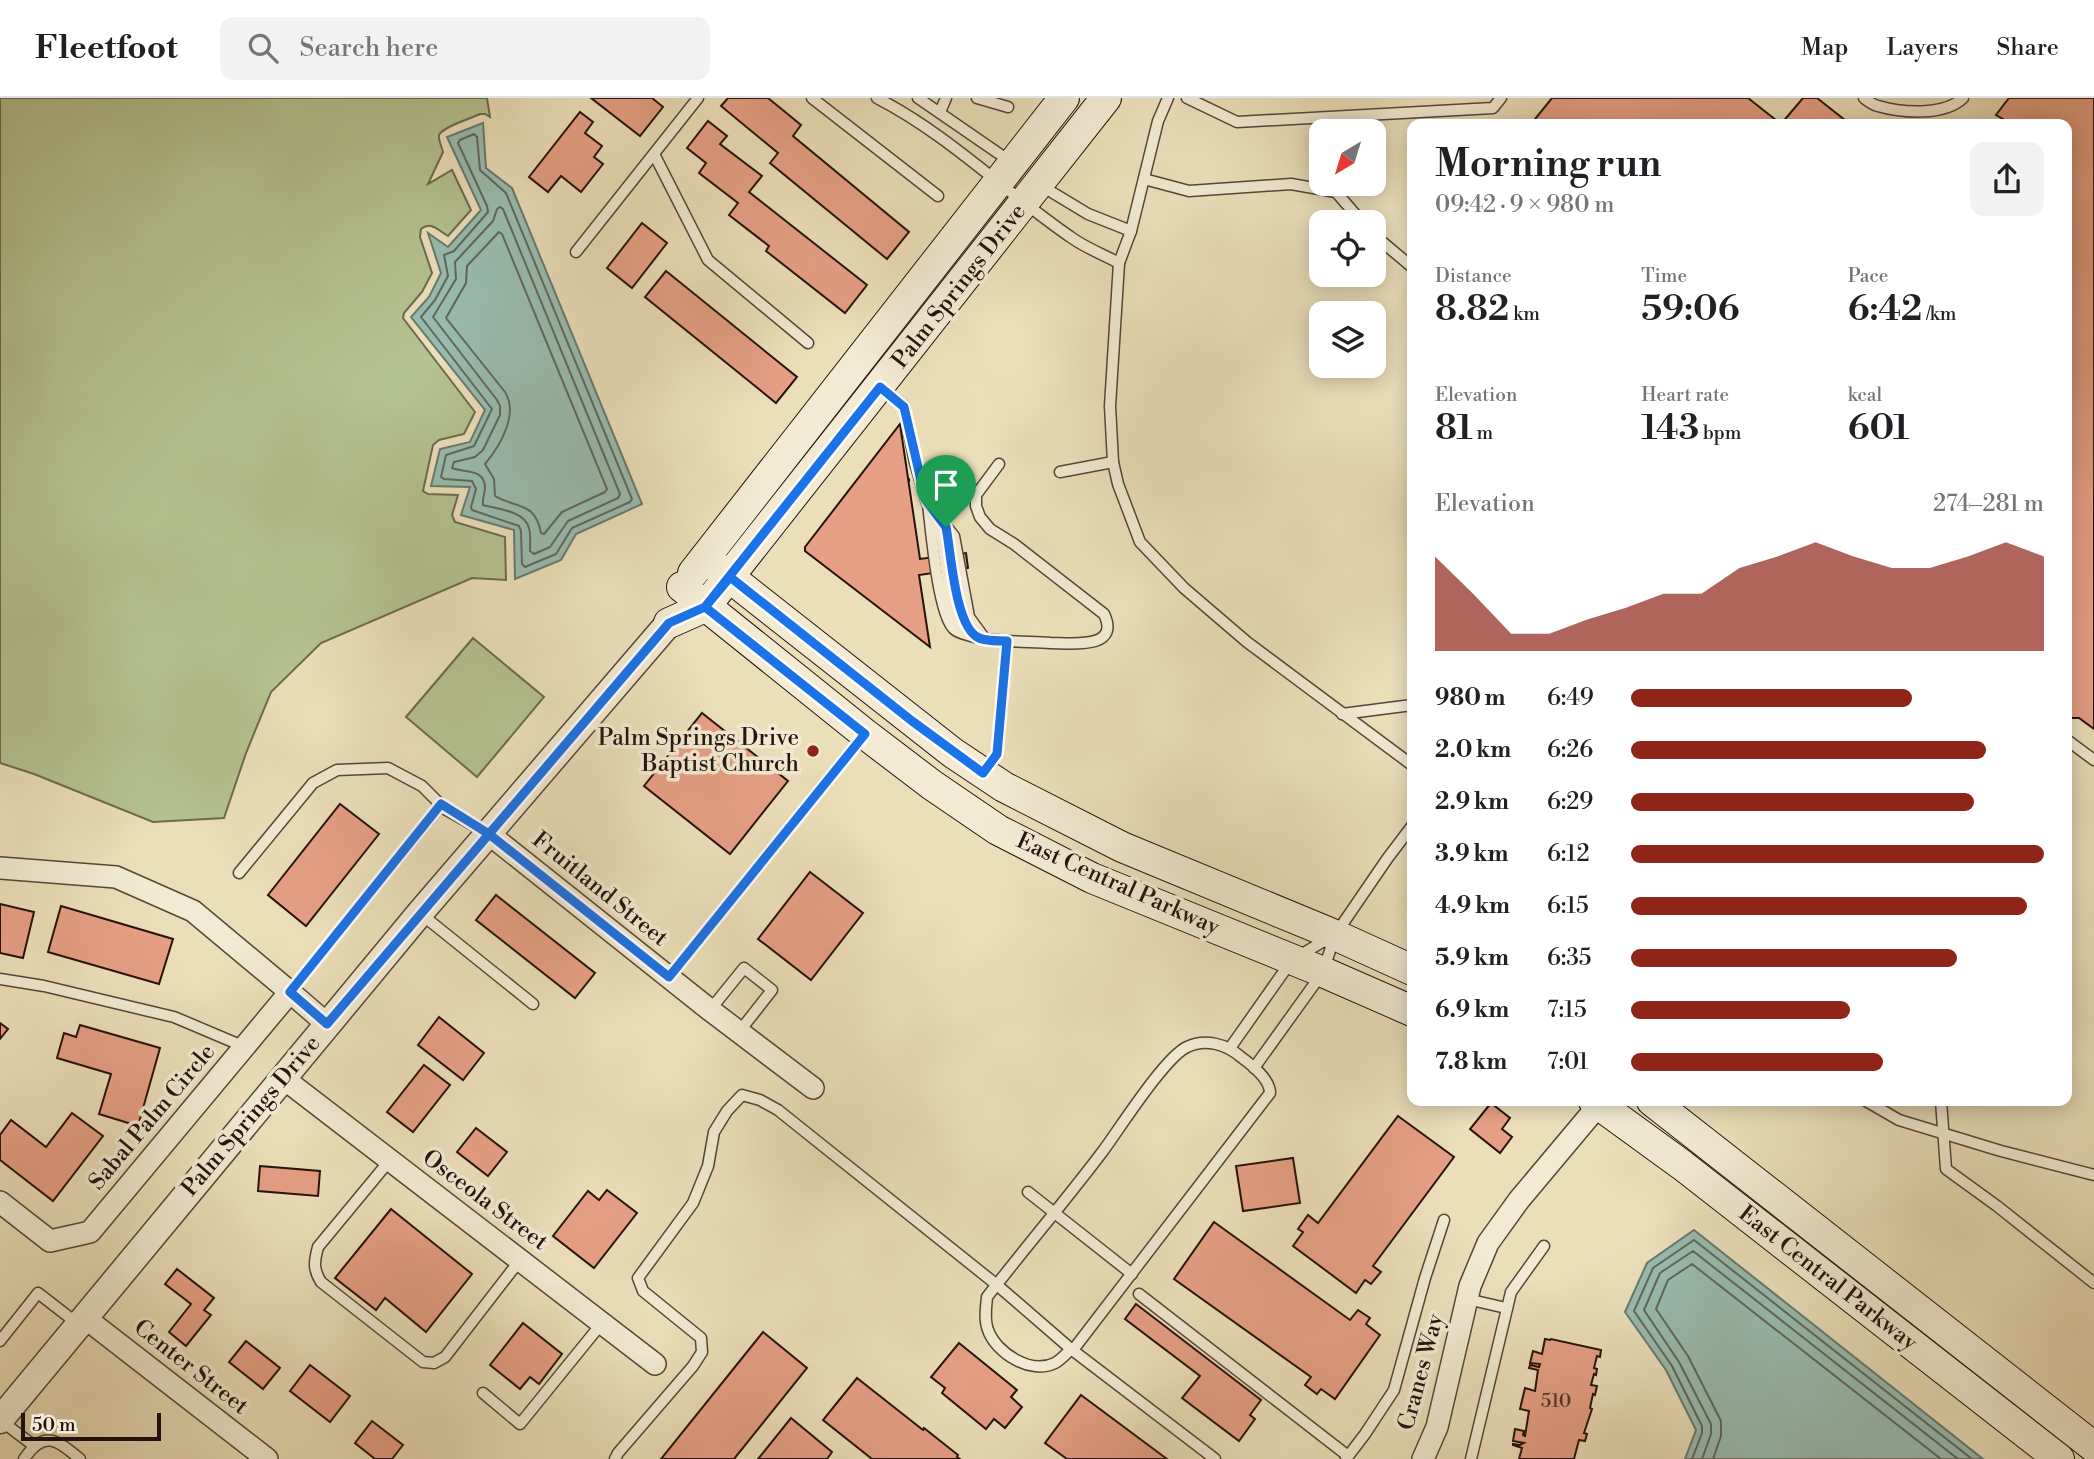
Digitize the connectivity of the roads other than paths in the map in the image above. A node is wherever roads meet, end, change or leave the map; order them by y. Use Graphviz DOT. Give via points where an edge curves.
graph roads {
  1 [pos="812,98"];
  2 [pos="877,98"];
  3 [pos="918,98"];
  4 [pos="946,98"];
  5 [pos="977,98"];
  6 [pos="1064,98"];
  7 [pos="1106,98"];
  8 [pos="1168,98"];
  9 [pos="1187,98"];
  10 [pos="1501,98"];
  11 [pos="1864,98"];
  12 [pos="1964,98"];
  13 [pos="696,99"];
  14 [pos="1008,107"];
  15 [pos="944,114"];
  16 [pos="936,133"];
  17 [pos="654,153"];
  18 [pos="1144,179"];
  19 [pos="1022,180"];
  20 [pos="938,196"];
  21 [pos="1352,210"];
  22 [pos="1131,231"];
  23 [pos="1386,244"];
  24 [pos="576,252"];
  25 [pos="1119,263"];
  26 [pos="1407,263"];
  27 [pos="808,342"];
  28 [pos="880,387"];
  29 [pos="1113,462"];
  30 [pos="999,464"];
  31 [pos="1060,472"];
  32 [pos="928,503"];
  33 [pos="942,523"];
  34 [pos="705,558"];
  35 [pos="730,577"];
  36 [pos="682,587"];
  37 [pos="705,607"];
  38 [pos="669,623"];
  39 [pos="977,637"];
  40 [pos="1007,641"];
  41 [pos="1407,706"];
  42 [pos="1342,714"];
  43 [pos="865,734"];
  44 [pos="2072,744"];
  45 [pos="2094,760"];
  46 [pos="1407,761"];
  47 [pos="983,773"];
  48 [pos="441,804"];
  49 [pos="1407,833"];
  50 [pos="489,834"];
  51 [pos="0,868"];
  52 [pos="239,873"];
  53 [pos="420,913"];
  54 [pos="1335,935"];
  55 [pos="1293,960"];
  56 [pos="1407,968"];
  57 [pos="1323,972"];
  58 [pos="669,977"];
  59 [pos="0,979"];
  60 [pos="290,992"];
  61 [pos="533,1004"];
  62 [pos="1407,1009"];
  63 [pos="710,1010"];
  64 [pos="327,1024"];
  65 [pos="739,1032"];
  66 [pos="245,1047"];
  67 [pos="1230,1048"];
  68 [pos="1254,1068"];
  69 [pos="283,1078"];
  70 [pos="813,1088"];
  71 [pos="1596,1106"];
  72 [pos="1604,1106"];
  73 [pos="1658,1106"];
  74 [pos="1875,1106"];
  75 [pos="1942,1106"];
  76 [pos="1945,1133"];
  77 [pos="390,1160"];
  78 [pos="2094,1175"];
  79 [pos="1028,1192"];
  80 [pos="0,1202"];
  81 [pos="1054,1212"];
  82 [pos="1444,1220"];
  83 [pos="1544,1246"];
  84 [pos="520,1260"];
  85 [pos="1132,1274"];
  86 [pos="2094,1283"];
  87 [pos="997,1285"];
  88 [pos="1139,1294"];
  89 [pos="1467,1299"];
  90 [pos="1506,1308"];
  91 [pos="81,1321"];
  92 [pos="602,1323"];
  93 [pos="0,1340"];
  94 [pos="1072,1350"];
  95 [pos="655,1364"];
  96 [pos="483,1393"];
  97 [pos="0,1420"];
  98 [pos="33,1445"];
  99 [pos="2094,1447"];
  100 [pos="1347,1458"];
  101 [pos="24,1459"];
  102 [pos="79,1459"];
  103 [pos="267,1459"];
  104 [pos="615,1459"];
  105 [pos="1215,1459"];
  106 [pos="1423,1459"];
  107 [pos="1472,1459"];
  108 [pos="2059,1459"];
  1 -- 20 [label="lane"];
  2 -- 16 [label="lane"];
  3 -- 15 [label="lane"];
  4 -- 15 [label="lane"];
  5 -- 14 [label="lane"];
  6 -- 19 [label="main road, Palm Springs Drive"];
  7 -- 19 [label="main road, Palm Springs Drive"];
  8 -- 18 [label="lane"];
  9 -- 10 [label="lane" via="1237,122 1493,108"];
  11 -- 12 [label="lane" via="1876,106 1925,112 1956,105"];
  13 -- 17 [label="lane"];
  15 -- 16 [label="lane"];
  15 -- 19 [label="lane"];
  16 -- 19 [label="lane"];
  17 -- 24 [label="lane"];
  17 -- 27 [label="lane" via="708,260"];
  18 -- 21 [label="lane" via="1189,191 1292,184 1336,192"];
  18 -- 22 [label="lane"];
  19 -- 22 [label="lane"];
  19 -- 25 [label="lane" via="1074,240"];
  19 -- 28 [label="main road, Palm Springs Drive"];
  19 -- 34 [label="main road, Palm Springs Drive"];
  22 -- 25 [label="lane"];
  23 -- 26 [label="lane"];
  25 -- 29 [label="lane" via="1110,406"];
  28 -- 32 [label="lane" via="904,407"];
  28 -- 35 [label="main road, Palm Springs Drive"];
  29 -- 31 [label="lane"];
  29 -- 42 [label="lane" via="1140,542 1184,588"];
  30 -- 40 [label="lane" via="976,495 980,517 1104,614 1108,623 1100,640 1086,644"];
  32 -- 33 [label="lane"];
  32 -- 39 [label="lane" via="948,622 955,631"];
  33 -- 39 [label="lane" via="954,536"];
  33 -- 39 [label="lane" via="954,618 960,629"];
  34 -- 35 [label="main road, East Central Parkway"];
  34 -- 36 [label="main road, Palm Springs Drive"];
  35 -- 37 [label="main road, Palm Springs Drive"];
  35 -- 47 [label="main road, East Central Parkway"];
  36 -- 37 [label="main road, East Central Parkway"];
  36 -- 38 [label="main road, Palm Springs Drive"];
  37 -- 38 [label="main road, Palm Springs Drive"];
  37 -- 43 [label="main road, East Central Parkway"];
  38 -- 50 [label="street, Palm Springs Drive"];
  39 -- 40 [label="lane"];
  40 -- 47 [label="lane" via="997,754"];
  41 -- 42 [label="lane"];
  42 -- 46 [label="lane"];
  43 -- 55 [label="main road, East Central Parkway" via="998,830 1092,878"];
  43 -- 58 [label="lane"];
  44 -- 45 [label="lane"];
  47 -- 54 [label="main road, East Central Parkway" via="1122,848"];
  48 -- 50 [label="lane"];
  48 -- 52 [label="lane" via="422,786 388,768 337,770 313,783"];
  48 -- 60 [label="lane"];
  49 -- 54 [label="lane"];
  50 -- 53 [label="street, Palm Springs Drive"];
  50 -- 58 [label="street, Fruitland Street"];
  51 -- 60 [label="street" via="117,877 193,911"];
  53 -- 61 [label="lane"];
  53 -- 64 [label="street, Palm Springs Drive"];
  54 -- 55 [label="lane"];
  54 -- 56 [label="main road, East Central Parkway"];
  54 -- 57 [label="lane"];
  55 -- 57 [label="main road, East Central Parkway"];
  55 -- 67 [label="lane"];
  57 -- 62 [label="main road, East Central Parkway"];
  57 -- 68 [label="lane"];
  58 -- 63 [label="street, Fruitland Street"];
  59 -- 66 [label="lane" via="174,1017"];
  60 -- 64 [label="street"];
  60 -- 66 [label="street, Sabal Palm Circle"];
  63 -- 65 [label="street, Fruitland Street"];
  63 -- 65 [label="lane" via="744,968 772,990"];
  64 -- 69 [label="street, Palm Springs Drive"];
  65 -- 70 [label="street, Fruitland Street"];
  66 -- 80 [label="street, Sabal Palm Circle" via="90,1232 50,1241"];
  67 -- 68 [label="lane"];
  67 -- 81 [label="lane" via="1207,1041 1186,1047 1167,1065"];
  68 -- 85 [label="lane" via="1270,1086 1270,1093"];
  69 -- 77 [label="street, Osceola Street"];
  69 -- 91 [label="street, Palm Springs Drive"];
  71 -- 89 [label="street, Cranes Way" via="1488,1243"];
  72 -- 108 [label="main road, East Central Parkway"];
  73 -- 99 [label="main road, East Central Parkway"];
  74 -- 76 [label="lane" via="1899,1120"];
  75 -- 76 [label="lane"];
  76 -- 78 [label="lane"];
  76 -- 86 [label="lane" via="1946,1169"];
  77 -- 84 [label="street, Osceola Street"];
  77 -- 84 [label="lane" via="318,1247 314,1272 423,1362 445,1357"];
  79 -- 81 [label="lane"];
  81 -- 85 [label="lane"];
  81 -- 87 [label="lane"];
  82 -- 100 [label="lane" via="1395,1390"];
  83 -- 90 [label="lane" via="1511,1292"];
  84 -- 92 [label="street, Osceola Street"];
  85 -- 94 [label="lane"];
  87 -- 94 [label="lane"];
  87 -- 94 [label="lane" via="987,1297 987,1328 1002,1349 1035,1366 1054,1364"];
  87 -- 104 [label="lane" via="778,1110 742,1096 714,1132 708,1166 693,1203 638,1278 643,1291 701,1338 702,1352"];
  88 -- 100 [label="lane"];
  89 -- 90 [label="lane, Cranes Way"];
  89 -- 106 [label="street, Cranes Way" via="1437,1427"];
  90 -- 107 [label="lane"];
  91 -- 93 [label="lane" via="38,1293"];
  91 -- 97 [label="street, Palm Springs Drive"];
  91 -- 103 [label="street, Center Street"];
  92 -- 95 [label="street, Osceola Street"];
  92 -- 96 [label="lane" via="520,1424"];
  94 -- 105 [label="lane"];
  97 -- 98 [label="lane"];
  98 -- 101 [label="lane"];
  98 -- 102 [label="lane" via="55,1441"];
}
